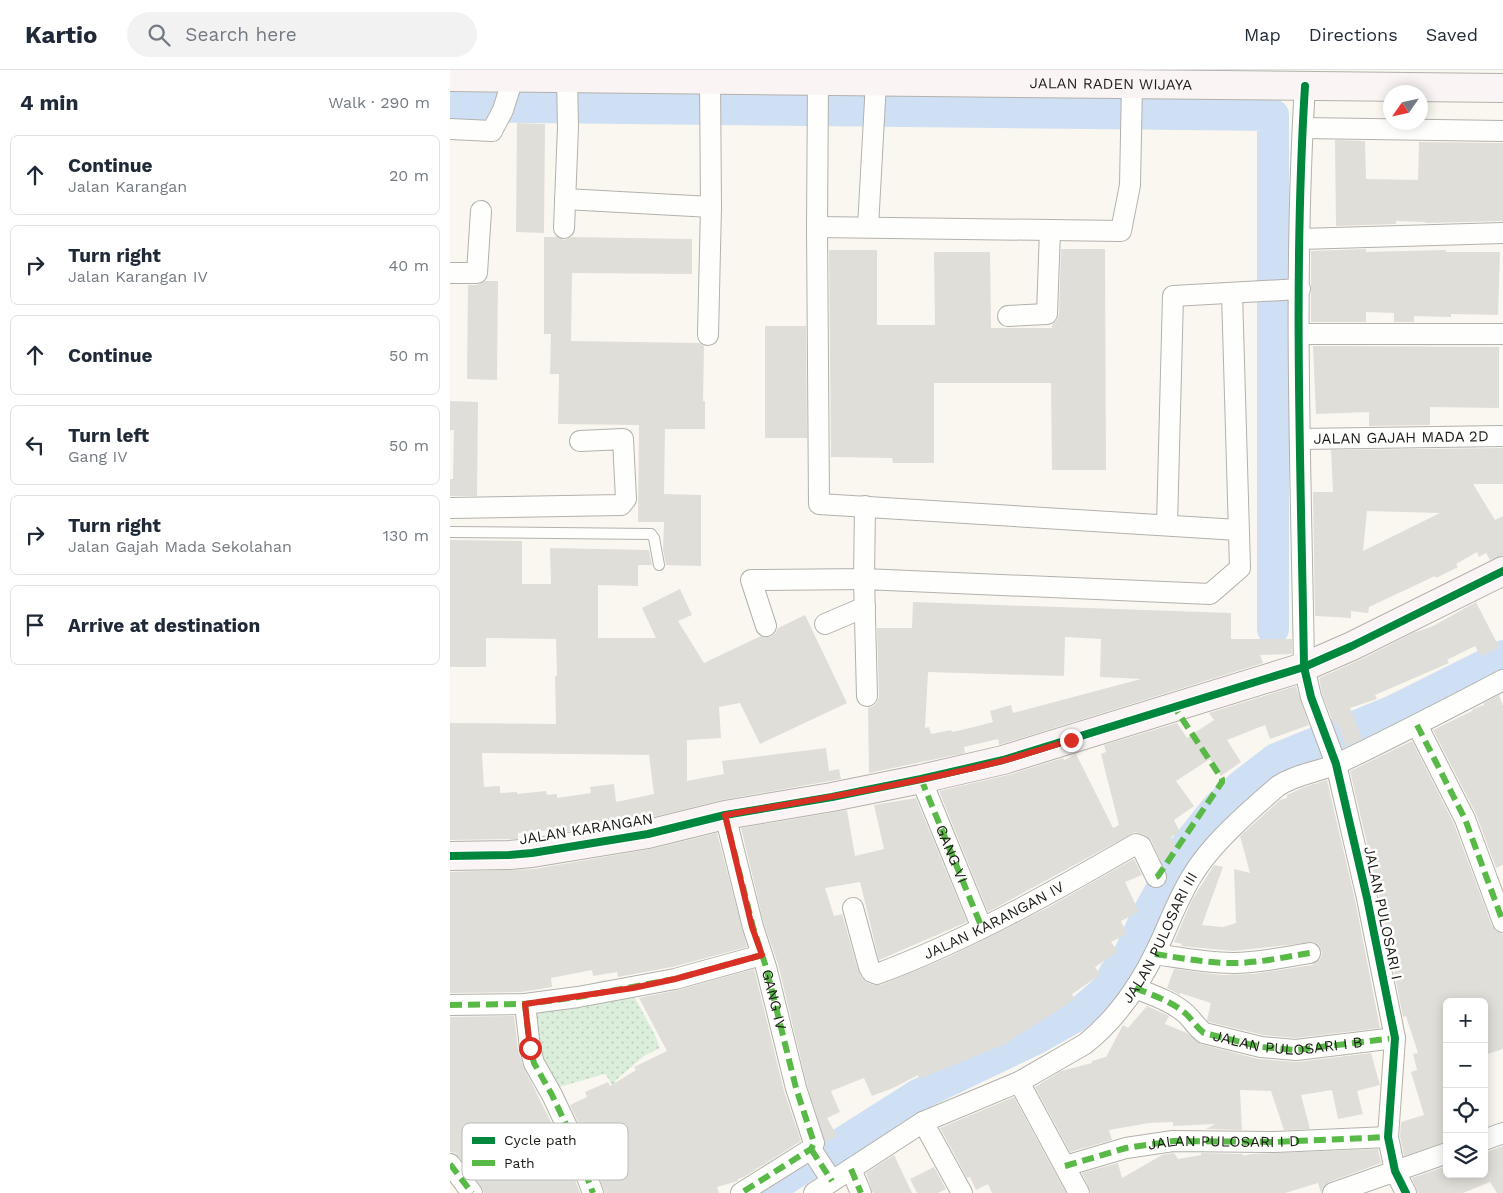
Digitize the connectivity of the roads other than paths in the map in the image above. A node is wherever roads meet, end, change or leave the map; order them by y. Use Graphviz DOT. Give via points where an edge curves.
graph roads {
  1 [pos="779,75"];
  2 [pos="450,77"];
  3 [pos="1345,78"];
  4 [pos="1141,83"];
  5 [pos="1305,86"];
  6 [pos="1503,88"];
  7 [pos="568,89"];
  8 [pos="710,90"];
  9 [pos="818,90"];
  10 [pos="875,90"];
  11 [pos="508,93"];
  12 [pos="1303,128"];
  13 [pos="450,129"];
  14 [pos="1503,131"];
  15 [pos="565,199"];
  16 [pos="711,207"];
  17 [pos="481,212"];
  18 [pos="817,227"];
  19 [pos="868,227"];
  20 [pos="564,228"];
  21 [pos="1050,230"];
  22 [pos="1503,232"];
  23 [pos="1300,239"];
  24 [pos="450,273"];
  25 [pos="1282,290"];
  26 [pos="1232,293"];
  27 [pos="1008,316"];
  28 [pos="1299,334"];
  29 [pos="1503,334"];
  30 [pos="708,335"];
  31 [pos="1503,436"];
  32 [pos="1300,439"];
  33 [pos="580,441"];
  34 [pos="865,506"];
  35 [pos="450,508"];
  36 [pos="1167,525"];
  37 [pos="1238,530"];
  38 [pos="450,532"];
  39 [pos="658,565"];
  40 [pos="1503,570"];
  41 [pos="864,580"];
  42 [pos="865,608"];
  43 [pos="825,624"];
  44 [pos="766,626"];
  45 [pos="1304,667"];
  46 [pos="1503,680"];
  47 [pos="867,696"];
  48 [pos="1418,725"];
  49 [pos="1330,748"];
  50 [pos="921,779"];
  51 [pos="725,815"];
  52 [pos="450,856"];
  53 [pos="1156,877"];
  54 [pos="853,908"];
  55 [pos="1503,922"];
  56 [pos="982,928"];
  57 [pos="1310,953"];
  58 [pos="1155,954"];
  59 [pos="762,955"];
  60 [pos="1135,988"];
  61 [pos="525,1004"];
  62 [pos="450,1005"];
  63 [pos="1395,1038"];
  64 [pos="1019,1082"];
  65 [pos="924,1122"];
  66 [pos="565,1123"];
  67 [pos="1503,1134"];
  68 [pos="1388,1137"];
  69 [pos="1488,1139"];
  70 [pos="810,1151"];
  71 [pos="1443,1154"];
  72 [pos="450,1164"];
  73 [pos="1065,1166"];
  74 [pos="851,1169"];
  75 [pos="1395,1171"];
  76 [pos="830,1178"];
  77 [pos="462,1180"];
  78 [pos="462,1180"];
  79 [pos="588,1180"];
  80 [pos="472,1193"];
  81 [pos="593,1193"];
  82 [pos="741,1193"];
  83 [pos="814,1193"];
  84 [pos="861,1193"];
  85 [pos="962,1193"];
  86 [pos="1079,1193"];
  87 [pos="1333,1193"];
  88 [pos="1406,1193"];
  1 -- 8 [label="street, JALAN RADEN WIJAYA"];
  1 -- 9 [label="street, JALAN RADEN WIJAYA"];
  2 -- 11 [label="street, JALAN RADEN WIJAYA"];
  3 -- 5 [label="street, JALAN RADEN WIJAYA"];
  3 -- 6 [label="street, JALAN RADEN WIJAYA"];
  4 -- 5 [label="street, JALAN RADEN WIJAYA"];
  4 -- 10 [label="street, JALAN RADEN WIJAYA"];
  4 -- 21 [label="street" via="1131,134 1130,185 1121,231"];
  5 -- 12 [label="street, JALAN PULOSARI I"];
  7 -- 8 [label="street, JALAN RADEN WIJAYA"];
  7 -- 11 [label="street, JALAN RADEN WIJAYA"];
  7 -- 15 [label="street"];
  8 -- 16 [label="street"];
  9 -- 10 [label="street, JALAN RADEN WIJAYA"];
  9 -- 18 [label="street"];
  10 -- 19 [label="street"];
  11 -- 13 [label="street" via="492,131"];
  12 -- 14 [label="street"];
  12 -- 23 [label="street, JALAN PULOSARI I"];
  15 -- 16 [label="street"];
  15 -- 20 [label="street"];
  16 -- 30 [label="street"];
  17 -- 24 [label="street" via="477,273"];
  18 -- 19 [label="street"];
  18 -- 34 [label="street" via="819,504"];
  19 -- 21 [label="street"];
  21 -- 27 [label="street" via="1047,314"];
  22 -- 23 [label="street"];
  23 -- 25 [label="street, JALAN PULOSARI I"];
  25 -- 26 [label="street"];
  25 -- 28 [label="street, JALAN PULOSARI I"];
  26 -- 36 [label="street" via="1173,296"];
  26 -- 37 [label="street"];
  28 -- 29 [label="street"];
  28 -- 32 [label="street, JALAN PULOSARI I"];
  31 -- 32 [label="street, JALAN GAJAH MADA 2D"];
  32 -- 45 [label="street, JALAN PULOSARI I"];
  33 -- 35 [label="street" via="623,439 626,500 621,505"];
  34 -- 36 [label="street"];
  34 -- 41 [label="street"];
  36 -- 37 [label="street"];
  37 -- 41 [label="street" via="1240,568 1210,594"];
  38 -- 39 [label="lane" via="651,534"];
  40 -- 45 [label="street, JALAN KARANGAN"];
  41 -- 42 [label="street"];
  41 -- 44 [label="street" via="751,580"];
  42 -- 43 [label="street"];
  42 -- 47 [label="street"];
  45 -- 49 [label="street, JALAN PULOSARI I"];
  45 -- 50 [label="street, JALAN KARANGAN" via="1003,760"];
  46 -- 48 [label="street, JALAN PULOSARI III"];
  48 -- 49 [label="street, JALAN PULOSARI III"];
  48 -- 55 [label="street" via="1464,819"];
  49 -- 58 [label="street, JALAN PULOSARI III" via="1278,786 1231,829 1192,875"];
  49 -- 63 [label="street, JALAN PULOSARI I" via="1367,898"];
  50 -- 51 [label="street, JALAN KARANGAN"];
  50 -- 56 [label="street, GANG VI"];
  51 -- 52 [label="street, JALAN KARANGAN" via="648,834 532,852"];
  51 -- 59 [label="street, GANG IV" via="752,927"];
  53 -- 56 [label="street, JALAN KARANGAN IV" via="1141,846 1136,844 1056,891"];
  54 -- 56 [label="street, JALAN KARANGAN IV" via="870,970 875,974 917,959"];
  57 -- 58 [label="street" via="1234,963"];
  58 -- 60 [label="street, JALAN PULOSARI III"];
  59 -- 61 [label="street" via="633,988"];
  59 -- 70 [label="street, GANG IV" via="813,1141"];
  60 -- 63 [label="street, JALAN PULOSARI I B" via="1176,1006 1204,1033 1261,1047 1296,1050"];
  60 -- 64 [label="street, JALAN PULOSARI III" via="1094,1036"];
  61 -- 62 [label="street"];
  61 -- 66 [label="street" via="534,1063"];
  63 -- 68 [label="street, JALAN PULOSARI I"];
  64 -- 65 [label="street, JALAN PULOSARI III"];
  64 -- 73 [label="street"];
  65 -- 74 [label="street, JALAN PULOSARI III"];
  65 -- 85 [label="street"];
  67 -- 69 [label="street"];
  68 -- 73 [label="street, JALAN PULOSARI I D" via="1275,1142 1173,1141 1126,1148"];
  68 -- 75 [label="street, JALAN PULOSARI I"];
  70 -- 76 [label="street"];
  70 -- 82 [label="street"];
  71 -- 75 [label="street"];
  72 -- 77 [label="street"];
  73 -- 86 [label="street"];
  74 -- 76 [label="street, JALAN PULOSARI III"];
  74 -- 84 [label="street"];
  75 -- 87 [label="street"];
  75 -- 88 [label="street, JALAN PULOSARI I"];
  76 -- 83 [label="street, JALAN PULOSARI III"];
  78 -- 80 [label="street"];
  79 -- 81 [label="street"];
}
